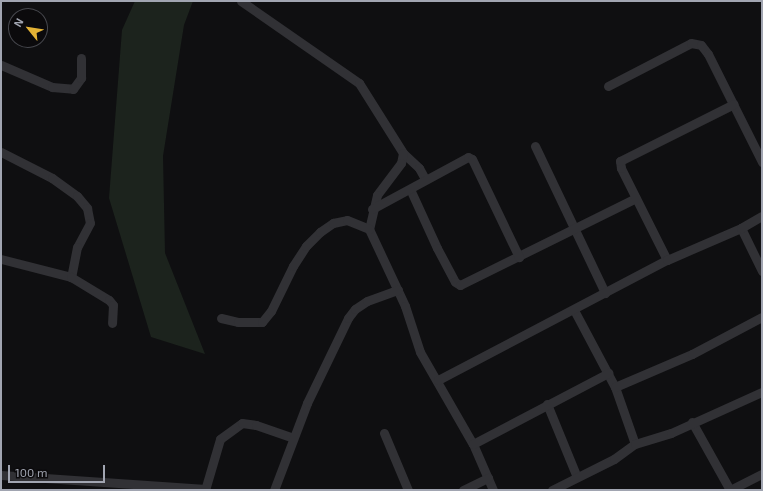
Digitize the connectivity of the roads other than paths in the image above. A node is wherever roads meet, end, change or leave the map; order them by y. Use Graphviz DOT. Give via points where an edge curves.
graph roads {
  1 [pos="241,1"];
  2 [pos="81,58"];
  3 [pos="1,65"];
  4 [pos="608,86"];
  5 [pos="734,104"];
  6 [pos="534,146"];
  7 [pos="1,152"];
  8 [pos="403,154"];
  9 [pos="762,162"];
  10 [pos="425,178"];
  11 [pos="410,189"];
  12 [pos="636,198"];
  13 [pos="372,209"];
  14 [pos="762,216"];
  15 [pos="741,228"];
  16 [pos="369,229"];
  17 [pos="575,230"];
  18 [pos="518,257"];
  19 [pos="1,259"];
  20 [pos="667,260"];
  21 [pos="762,271"];
  22 [pos="71,277"];
  23 [pos="398,290"];
  24 [pos="605,293"];
  25 [pos="574,310"];
  26 [pos="762,317"];
  27 [pos="221,318"];
  28 [pos="112,323"];
  29 [pos="608,373"];
  30 [pos="438,380"];
  31 [pos="615,387"];
  32 [pos="762,392"];
  33 [pos="547,404"];
  34 [pos="692,422"];
  35 [pos="384,433"];
  36 [pos="293,438"];
  37 [pos="473,444"];
  38 [pos="635,444"];
  39 [pos="762,474"];
  40 [pos="1,475"];
  41 [pos="488,478"];
  42 [pos="576,478"];
  43 [pos="206,489"];
  44 [pos="274,490"];
  45 [pos="408,490"];
  46 [pos="463,490"];
  47 [pos="493,490"];
  48 [pos="552,490"];
  49 [pos="730,490"];
  1 -- 8 [label="street" via="359,82"];
  2 -- 3 [label="street" via="81,78 73,89 52,87"];
  4 -- 5 [label="street" via="691,43 701,45 708,54"];
  5 -- 9 [label="street"];
  5 -- 12 [label="street" via="622,159 621,168"];
  6 -- 17 [label="street"];
  7 -- 22 [label="street" via="52,178 77,196 87,208 90,223 77,246"];
  8 -- 10 [label="street" via="419,168"];
  8 -- 13 [label="street" via="398,168 377,195"];
  10 -- 11 [label="street"];
  10 -- 18 [label="street" via="468,157 472,159"];
  11 -- 13 [label="street"];
  11 -- 18 [label="street" via="437,248 460,285"];
  12 -- 17 [label="street"];
  12 -- 20 [label="street"];
  13 -- 16 [label="street"];
  14 -- 15 [label="street"];
  15 -- 20 [label="street"];
  15 -- 21 [label="street"];
  16 -- 23 [label="street"];
  16 -- 27 [label="street" via="347,220 333,223 320,232 296,261 262,322 238,322"];
  17 -- 18 [label="street"];
  17 -- 24 [label="street"];
  19 -- 22 [label="street"];
  20 -- 24 [label="street"];
  22 -- 28 [label="street" via="109,300 113,305"];
  23 -- 30 [label="street" via="420,352"];
  23 -- 36 [label="street" via="367,301 355,309 348,318 322,369"];
  24 -- 25 [label="street"];
  25 -- 29 [label="street"];
  25 -- 30 [label="street"];
  26 -- 31 [label="street" via="692,354"];
  29 -- 31 [label="street"];
  29 -- 33 [label="street"];
  30 -- 37 [label="street"];
  31 -- 38 [label="street"];
  32 -- 34 [label="street"];
  33 -- 37 [label="street"];
  33 -- 42 [label="street"];
  34 -- 38 [label="street" via="661,437"];
  34 -- 49 [label="street"];
  35 -- 45 [label="street"];
  36 -- 43 [label="street" via="256,424 242,424 220,439"];
  36 -- 44 [label="street"];
  37 -- 41 [label="street"];
  38 -- 42 [label="street" via="614,459"];
  39 -- 49 [label="street"];
  40 -- 43 [label="street"];
  41 -- 46 [label="street"];
  41 -- 47 [label="street"];
  42 -- 48 [label="street"];
}
